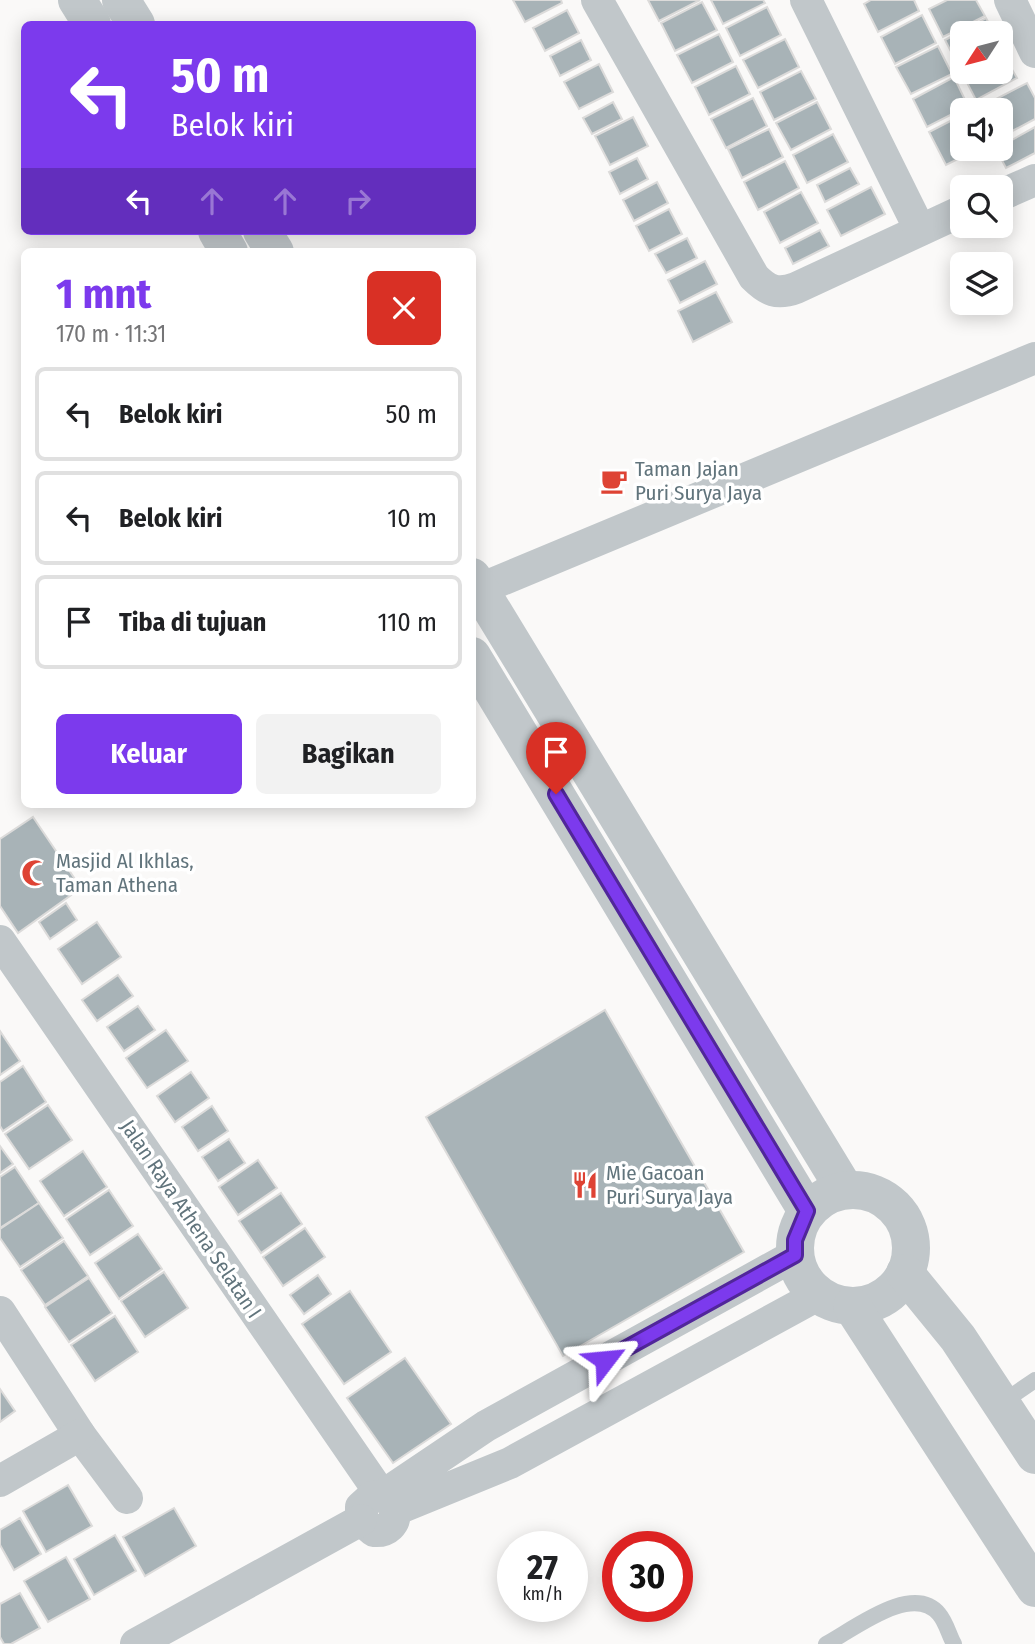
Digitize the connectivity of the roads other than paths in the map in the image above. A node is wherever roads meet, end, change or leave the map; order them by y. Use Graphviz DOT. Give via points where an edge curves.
graph roads {
  1 [pos="77,0"];
  2 [pos="121,0"];
  3 [pos="597,0"];
  4 [pos="806,0"];
  5 [pos="1010,0"];
  6 [pos="90,21"];
  7 [pos="134,21"];
  8 [pos="1035,52"];
  9 [pos="1035,180"];
  10 [pos="1013,189"];
  11 [pos="950,216"];
  12 [pos="920,230"];
  13 [pos="1035,359"];
  14 [pos="476,583"];
  15 [pos="476,663"];
  16 [pos="0,941"];
  17 [pos="845,1190"];
  18 [pos="807,1211"];
  19 [pos="795,1255"];
  20 [pos="905,1273"];
  21 [pos="835,1300"];
  22 [pos="0,1312"];
  23 [pos="1035,1380"];
  24 [pos="1003,1402"];
  25 [pos="80,1435"];
  26 [pos="1035,1455"];
  27 [pos="0,1481"];
  28 [pos="127,1498"];
  29 [pos="388,1503"];
  30 [pos="1031,1573"];
  31 [pos="136,1644"];
  32 [pos="826,1644"];
  33 [pos="954,1644"];
  1 -- 6 [label="street"];
  2 -- 7 [label="street"];
  3 -- 12 [label="street" via="754,277 770,291 784,293"];
  4 -- 12 [label="street"];
  5 -- 8 [label="street"];
  9 -- 10 [label="street"];
  11 -- 12 [label="street"];
  13 -- 14 [label="street"];
  14 -- 17 [label="street"];
  15 -- 18 [label="street"];
  16 -- 29 [label="street, Jalan Raya Athena Selatan I"];
  17 -- 18 [label="street" via="818,1200"];
  17 -- 20 [label="street" via="863,1190 895,1207 911,1238"];
  18 -- 19 [label="street" via="795,1240"];
  19 -- 21 [label="street" via="803,1277"];
  19 -- 29 [label="street" via="486,1426"];
  20 -- 21 [label="street" via="884,1297"];
  20 -- 24 [label="street"];
  21 -- 29 [label="street" via="510,1463"];
  21 -- 30 [label="street"];
  22 -- 25 [label="street"];
  23 -- 24 [label="lane"];
  24 -- 26 [label="street"];
  25 -- 27 [label="street"];
  25 -- 28 [label="street"];
  29 -- 31 [label="street" via="394,1522 386,1530 374,1531 361,1520"];
  32 -- 33 [label="lane" via="903,1602 923,1602 939,1614"];
}
